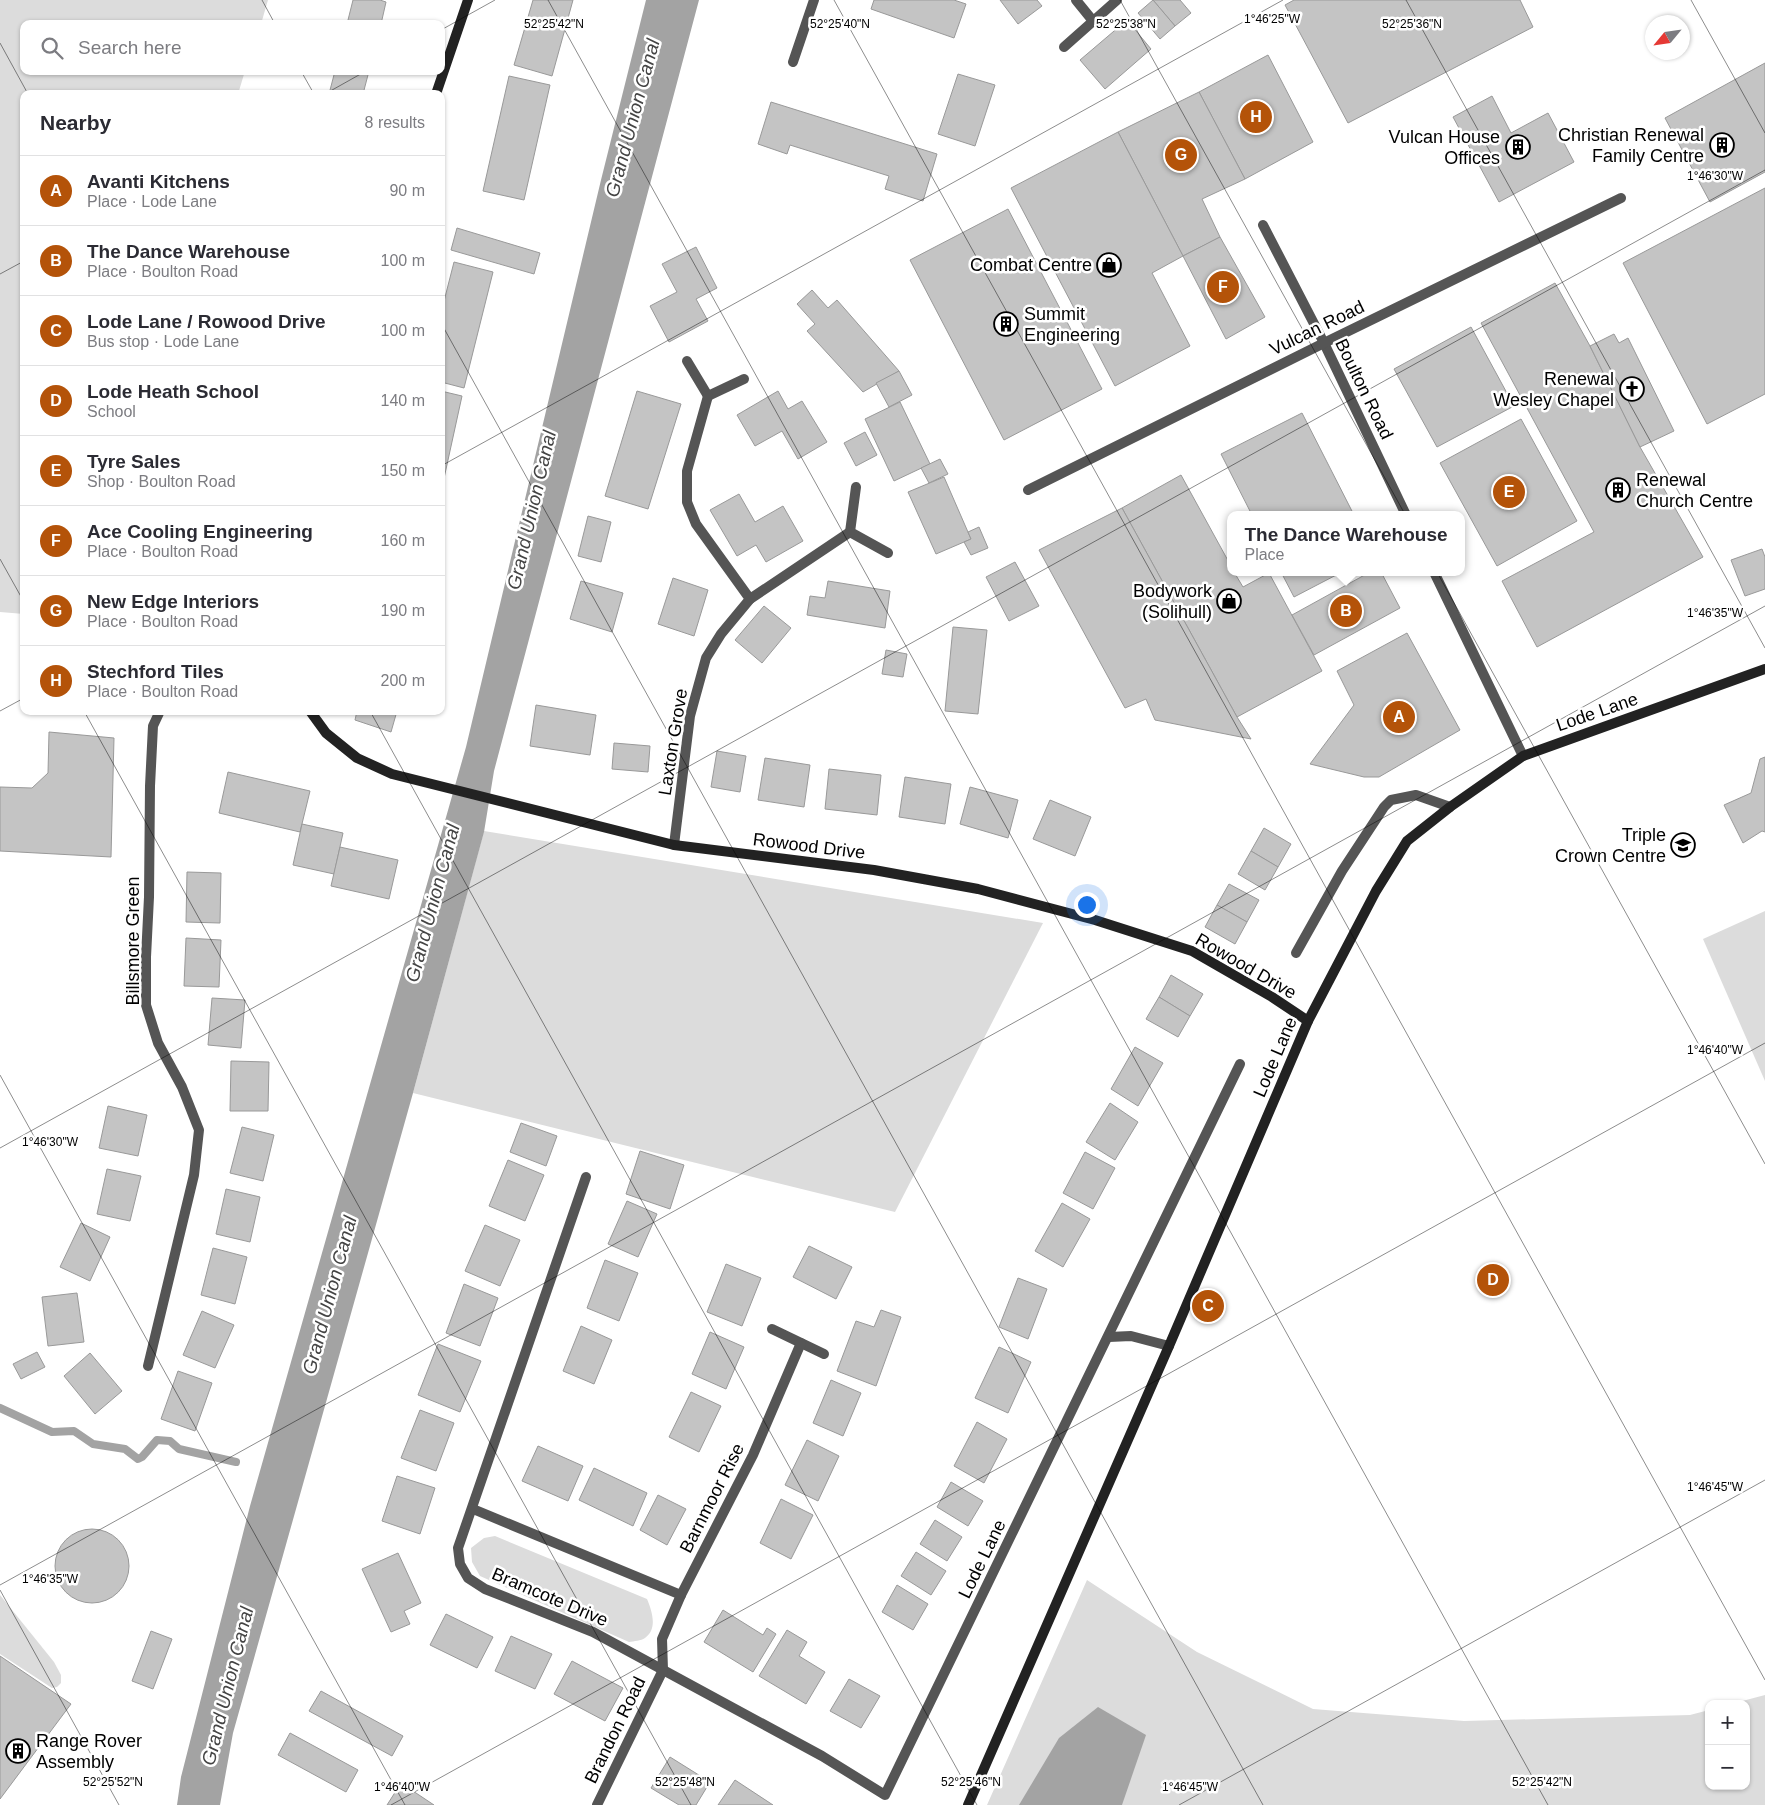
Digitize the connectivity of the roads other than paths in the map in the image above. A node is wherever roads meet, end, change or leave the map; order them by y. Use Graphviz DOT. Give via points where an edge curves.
graph roads {
  1 [pos="468,0"];
  2 [pos="814,0"];
  3 [pos="1076,0"];
  4 [pos="1117,0"];
  5 [pos="1093,20"];
  6 [pos="1064,47"];
  7 [pos="793,62"];
  8 [pos="445,68"];
  9 [pos="442,75"];
  10 [pos="437,90"];
  11 [pos="1621,198"];
  12 [pos="1262,225"];
  13 [pos="1324,343"];
  14 [pos="687,361"];
  15 [pos="744,378"];
  16 [pos="708,396"];
  17 [pos="856,487"];
  18 [pos="1028,490"];
  19 [pos="1404,511"];
  20 [pos="850,532"];
  21 [pos="888,553"];
  22 [pos="1436,576"];
  23 [pos="750,599"];
  24 [pos="1765,669"];
  25 [pos="158,715"];
  26 [pos="313,715"];
  27 [pos="1523,756"];
  28 [pos="1450,807"];
  29 [pos="674,845"];
  30 [pos="1296,953"];
  31 [pos="1308,1021"];
  32 [pos="1240,1064"];
  33 [pos="586,1177"];
  34 [pos="772,1329"];
  35 [pos="1109,1337"];
  36 [pos="801,1343"];
  37 [pos="1169,1346"];
  38 [pos="824,1354"];
  39 [pos="148,1366"];
  40 [pos="473,1509"];
  41 [pos="681,1594"];
  42 [pos="663,1670"];
  43 [pos="885,1795"];
  44 [pos="597,1805"];
  45 [pos="968,1805"];
  1 -- 8 [label="main road"];
  2 -- 7 [label="street"];
  3 -- 5 [label="street"];
  4 -- 5 [label="street"];
  5 -- 6 [label="street"];
  9 -- 10 [label="main road"];
  11 -- 13 [label="street, Vulcan Road"];
  12 -- 13 [label="street, Boulton Road"];
  13 -- 18 [label="street, Vulcan Road"];
  13 -- 19 [label="street, Boulton Road"];
  14 -- 16 [label="street"];
  15 -- 16 [label="street"];
  16 -- 23 [label="street" via="687,471 687,502 696,524"];
  17 -- 20 [label="street"];
  20 -- 21 [label="street"];
  20 -- 23 [label="street, Laxton Grove"];
  22 -- 27 [label="street"];
  23 -- 29 [label="street, Laxton Grove" via="706,658 690,716"];
  24 -- 27 [label="main road, Lode Lane"];
  25 -- 39 [label="street, Billsmore Green" via="153,726 150,786 146,1005 158,1043 182,1087 199,1130 194,1175"];
  26 -- 29 [label="main road, Rowood Drive" via="326,733 357,758 392,774"];
  27 -- 28 [label="main road, Lode Lane"];
  28 -- 30 [label="street" via="1416,795 1391,800 1342,871"];
  28 -- 31 [label="main road, Lode Lane" via="1408,841 1376,891"];
  29 -- 31 [label="main road, Rowood Drive" via="874,870 978,889 1095,920 1192,951"];
  31 -- 37 [label="main road, Lode Lane"];
  32 -- 35 [label="street, Lode Lane"];
  33 -- 40 [label="street, Bramcote Drive"];
  34 -- 36 [label="street"];
  35 -- 37 [label="street" via="1131,1336"];
  35 -- 43 [label="street, Lode Lane"];
  36 -- 38 [label="street"];
  36 -- 41 [label="street, Barnmoor Rise" via="753,1455"];
  37 -- 45 [label="main road, Lode Lane"];
  40 -- 41 [label="street"];
  40 -- 42 [label="street, Bramcote Drive" via="458,1548 460,1564 468,1578 485,1589 593,1632"];
  41 -- 42 [label="street, Barnmoor Rise" via="662,1639"];
  42 -- 43 [label="street, Bramcote Drive" via="822,1756"];
  42 -- 44 [label="street, Brandon Road"];
}
